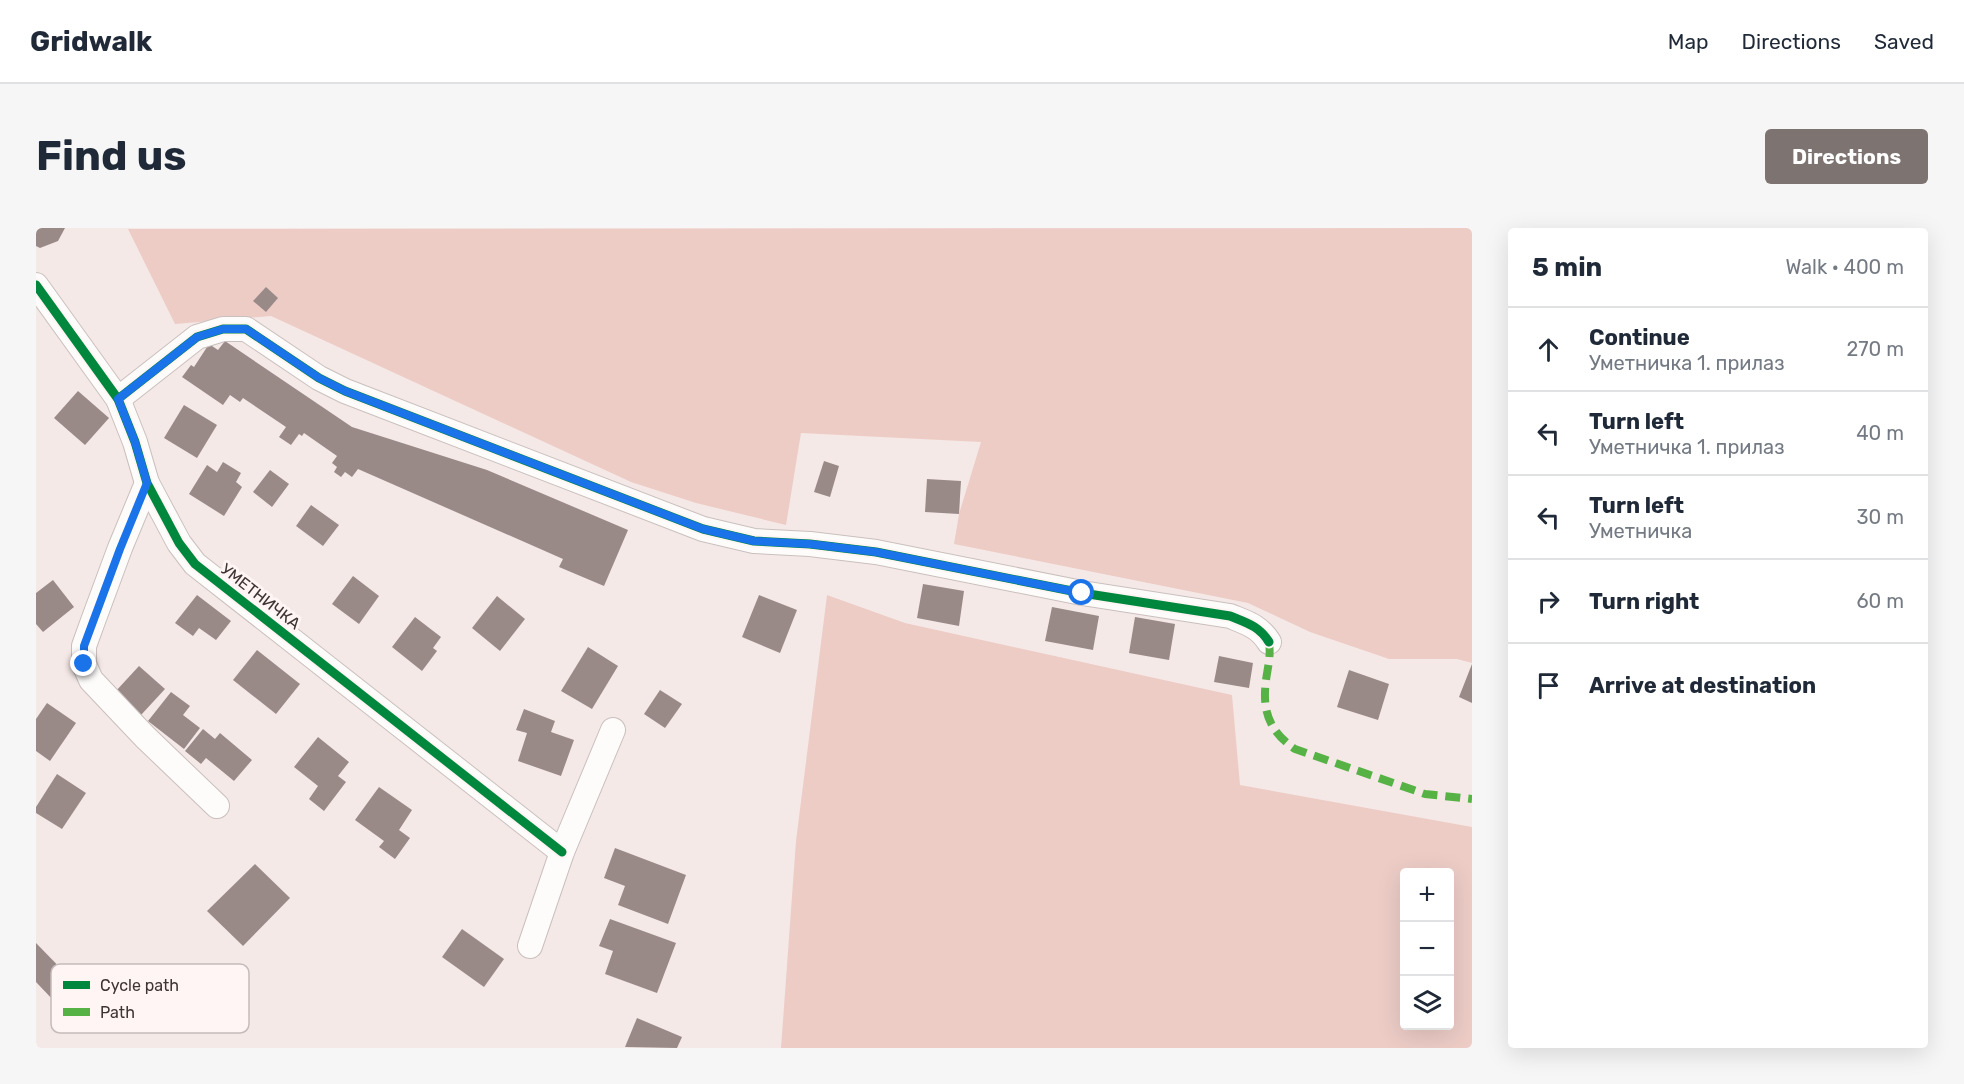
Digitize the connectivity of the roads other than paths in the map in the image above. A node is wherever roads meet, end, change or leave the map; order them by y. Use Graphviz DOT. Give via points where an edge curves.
graph roads {
  1 [pos="36,285"];
  2 [pos="118,399"];
  3 [pos="147,483"];
  4 [pos="1269,642"];
  5 [pos="613,730"];
  6 [pos="217,806"];
  7 [pos="562,852"];
  8 [pos="530,946"];
  1 -- 2 [label="street, УМЕТНИЧКА"];
  2 -- 3 [label="street, УМЕТНИЧКА"];
  2 -- 4 [label="street" via="197,337 223,329 246,329 345,391 703,529 754,541 876,552 1082,593 1230,616 1262,631"];
  3 -- 6 [label="street" via="84,646 84,664 91,681"];
  3 -- 7 [label="street, УМЕТНИЧКА" via="179,543 195,564"];
  5 -- 7 [label="street"];
  7 -- 8 [label="street"];
}
